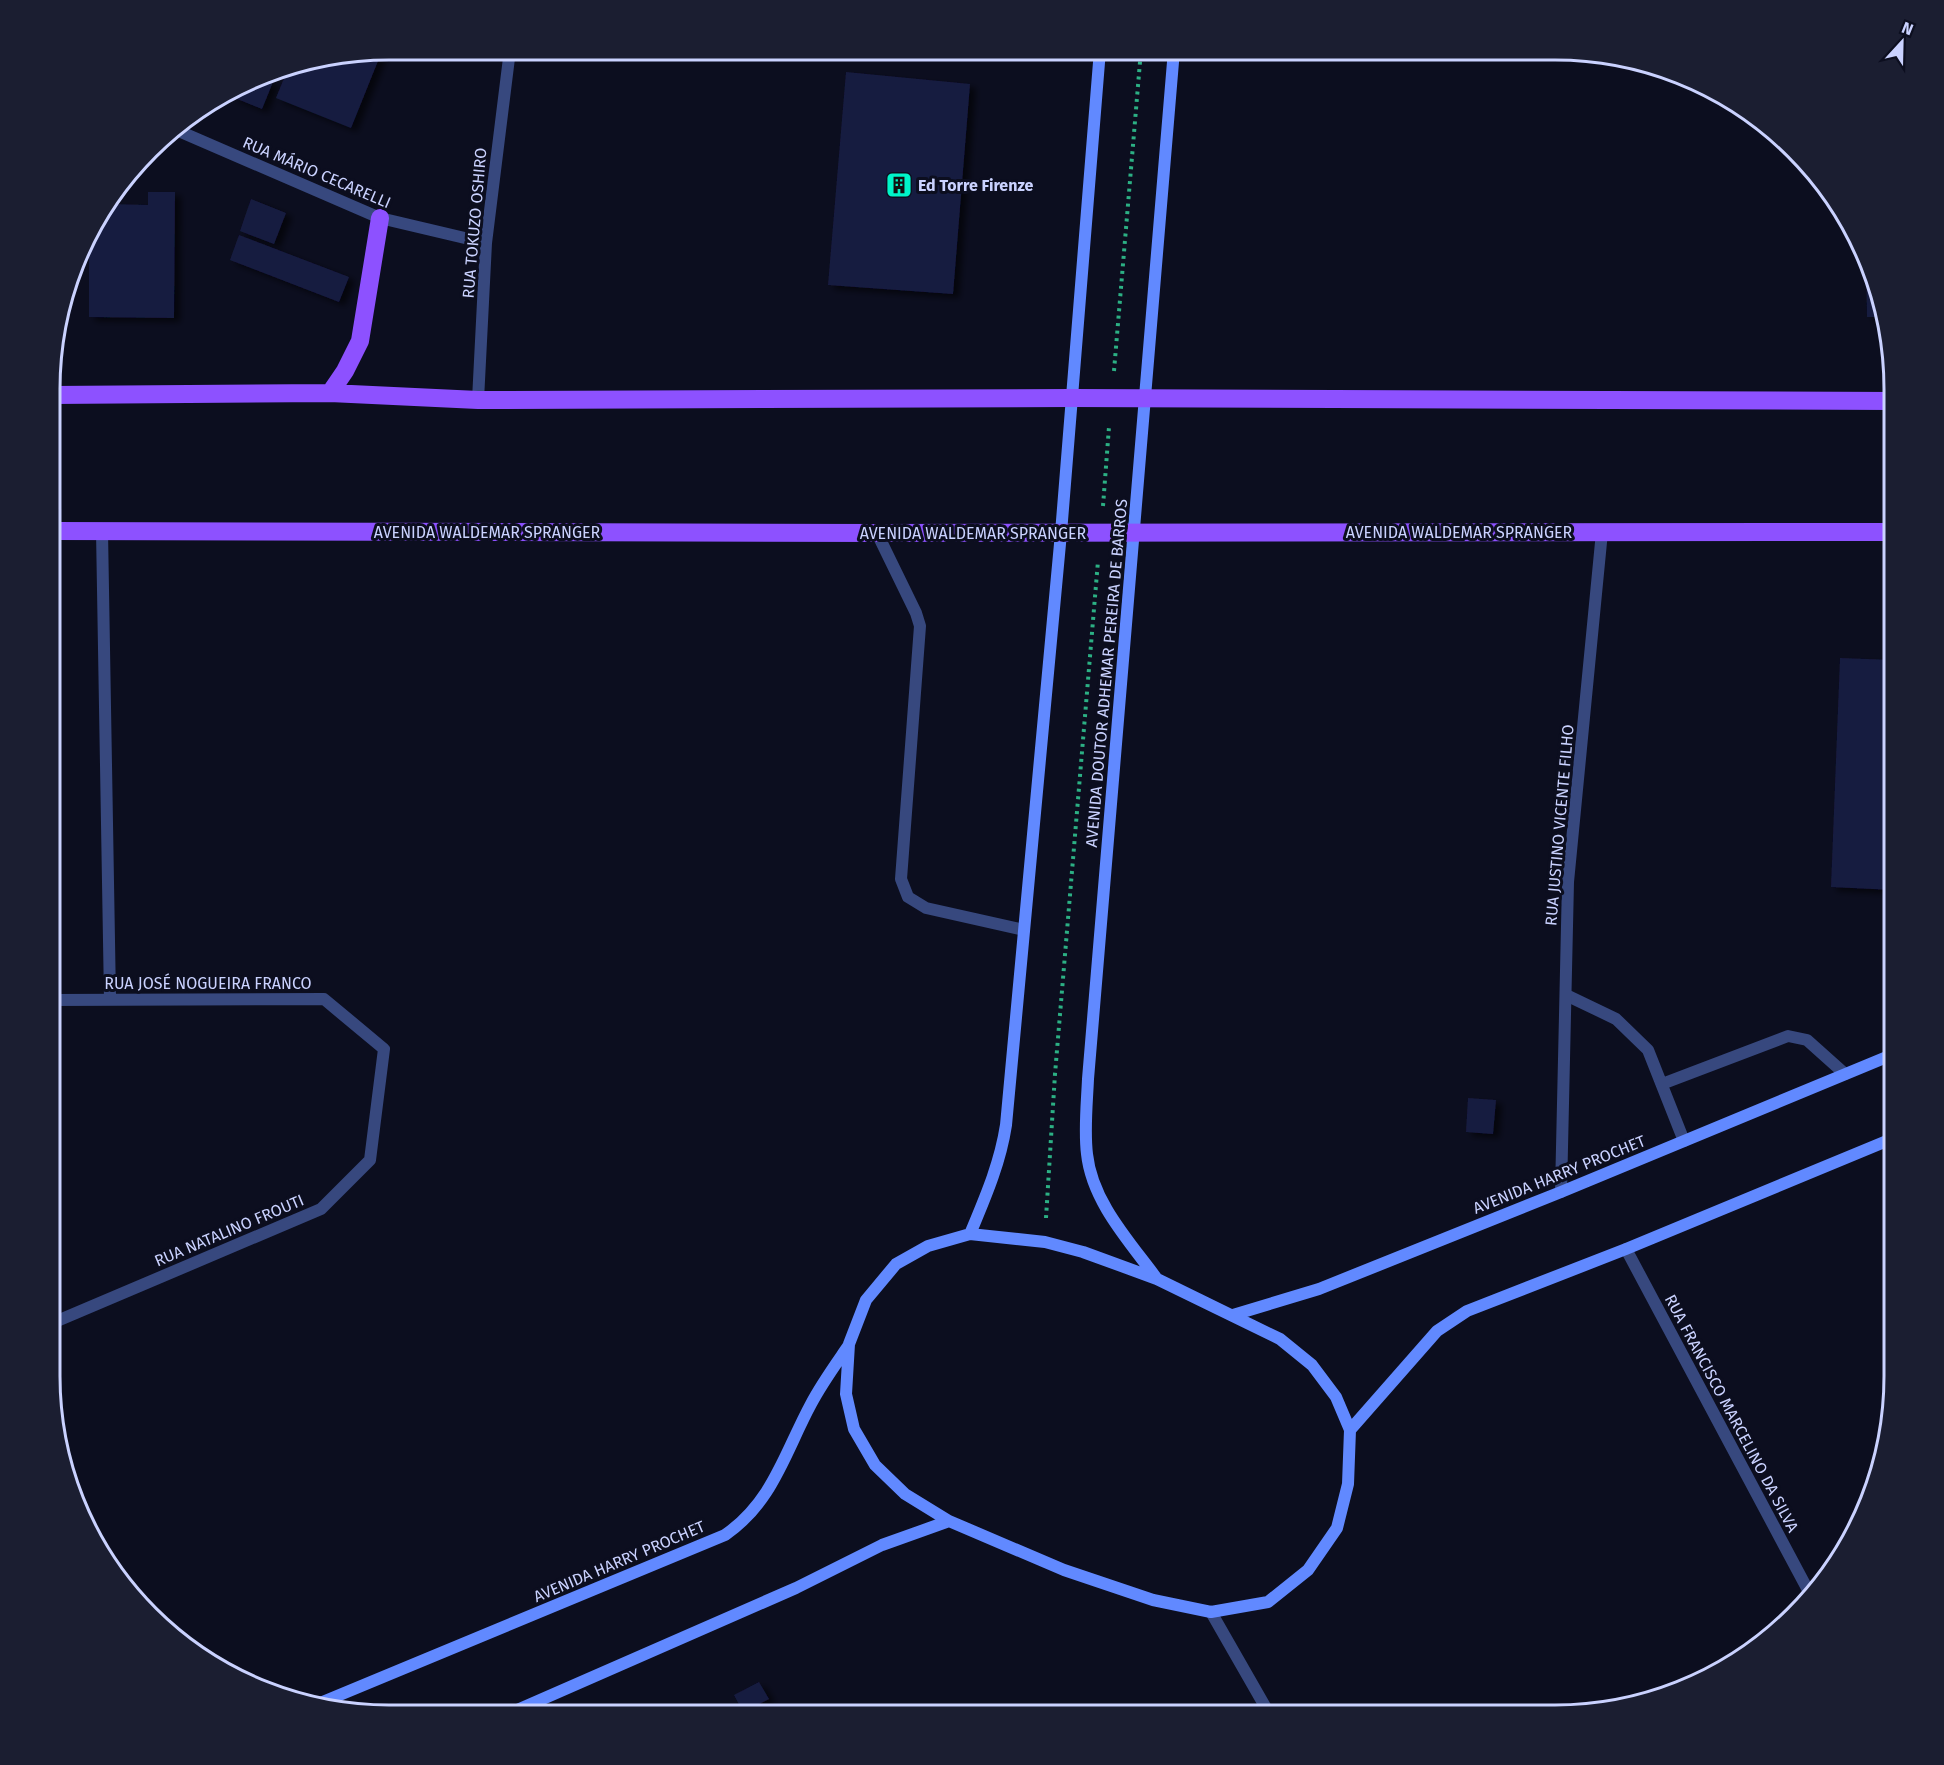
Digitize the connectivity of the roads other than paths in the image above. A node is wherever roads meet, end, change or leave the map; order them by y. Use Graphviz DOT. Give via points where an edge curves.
graph roads {
  1 [pos="509,60"];
  2 [pos="1099,60"];
  3 [pos="1173,60"];
  4 [pos="183,133"];
  5 [pos="380,218"];
  6 [pos="486,243"];
  7 [pos="330,393"];
  8 [pos="60,394"];
  9 [pos="1072,398"];
  10 [pos="1144,399"];
  11 [pos="478,400"];
  12 [pos="1884,401"];
  13 [pos="60,531"];
  14 [pos="102,531"];
  15 [pos="1134,532"];
  16 [pos="1602,532"];
  17 [pos="1884,532"];
  18 [pos="877,533"];
  19 [pos="1061,533"];
  20 [pos="1024,930"];
  21 [pos="1566,995"];
  22 [pos="110,999"];
  23 [pos="60,1000"];
  24 [pos="384,1049"];
  25 [pos="1884,1058"];
  26 [pos="1845,1074"];
  27 [pos="1662,1084"];
  28 [pos="1684,1142"];
  29 [pos="1884,1142"];
  30 [pos="1561,1192"];
  31 [pos="970,1234"];
  32 [pos="1626,1249"];
  33 [pos="1158,1279"];
  34 [pos="1233,1315"];
  35 [pos="60,1320"];
  36 [pos="849,1344"];
  37 [pos="1350,1430"];
  38 [pos="949,1521"];
  39 [pos="1807,1587"];
  40 [pos="1211,1612"];
  41 [pos="329,1700"];
  42 [pos="529,1705"];
  43 [pos="1264,1705"];
  1 -- 6 [label="street, RUA TOKUZO OSHIRO"];
  2 -- 9 [label="street"];
  3 -- 10 [label="street, AVENIDA DOUTOR ADHEMAR PEREIRA DE BARROS"];
  4 -- 5 [label="street, RUA MÁRIO CECARELLI"];
  5 -- 6 [label="street, RUA MÁRIO CECARELLI"];
  5 -- 7 [label="main road" via="360,341"];
  6 -- 11 [label="street, RUA TOKUZO OSHIRO"];
  7 -- 8 [label="main road"];
  7 -- 11 [label="main road"];
  9 -- 10 [label="main road"];
  9 -- 11 [label="main road"];
  9 -- 19 [label="street"];
  10 -- 12 [label="main road"];
  10 -- 15 [label="street, AVENIDA DOUTOR ADHEMAR PEREIRA DE BARROS"];
  13 -- 14 [label="main road, AVENIDA WALDEMAR SPRANGER"];
  14 -- 18 [label="main road, AVENIDA WALDEMAR SPRANGER"];
  14 -- 22 [label="street"];
  15 -- 16 [label="main road, AVENIDA WALDEMAR SPRANGER"];
  15 -- 19 [label="main road, AVENIDA WALDEMAR SPRANGER"];
  15 -- 33 [label="street, AVENIDA DOUTOR ADHEMAR PEREIRA DE BARROS" via="1089,1067 1086,1155 1098,1193"];
  16 -- 17 [label="main road, AVENIDA WALDEMAR SPRANGER"];
  16 -- 21 [label="street, RUA JUSTINO VICENTE FILHO" via="1568,882"];
  18 -- 19 [label="main road, AVENIDA WALDEMAR SPRANGER"];
  18 -- 20 [label="street" via="920,626 901,879 908,897 926,908"];
  19 -- 20 [label="street"];
  20 -- 31 [label="street" via="1002,1150"];
  21 -- 27 [label="street" via="1616,1019 1648,1050"];
  21 -- 30 [label="street, RUA JUSTINO VICENTE FILHO"];
  22 -- 23 [label="street, RUA JOSÉ NOGUEIRA FRANCO"];
  22 -- 24 [label="street, RUA JOSÉ NOGUEIRA FRANCO" via="324,999"];
  24 -- 35 [label="street, RUA NATALINO FROUTI" via="370,1160 321,1209"];
  25 -- 26 [label="street, AVENIDA HARRY PROCHET"];
  26 -- 27 [label="street" via="1807,1040 1788,1036"];
  26 -- 28 [label="street, AVENIDA HARRY PROCHET"];
  27 -- 28 [label="street"];
  28 -- 30 [label="street, AVENIDA HARRY PROCHET"];
  29 -- 32 [label="street"];
  30 -- 34 [label="street, AVENIDA HARRY PROCHET" via="1319,1289"];
  31 -- 33 [label="street" via="1045,1242"];
  31 -- 36 [label="street" via="928,1246 896,1264 866,1300"];
  32 -- 37 [label="street" via="1467,1311 1437,1331"];
  32 -- 39 [label="street, RUA FRANCISCO MARCELINO DA SILVA"];
  33 -- 34 [label="street"];
  34 -- 37 [label="street" via="1280,1339 1312,1365 1336,1397"];
  36 -- 38 [label="street" via="846,1394 854,1429 875,1465 905,1494"];
  36 -- 41 [label="street, AVENIDA HARRY PROCHET" via="812,1402 760,1504 725,1535"];
  37 -- 40 [label="street" via="1348,1484 1338,1527 1308,1570 1268,1602"];
  38 -- 40 [label="street" via="1075,1574 1153,1600"];
  38 -- 42 [label="street" via="882,1545"];
  40 -- 43 [label="street"];
}
